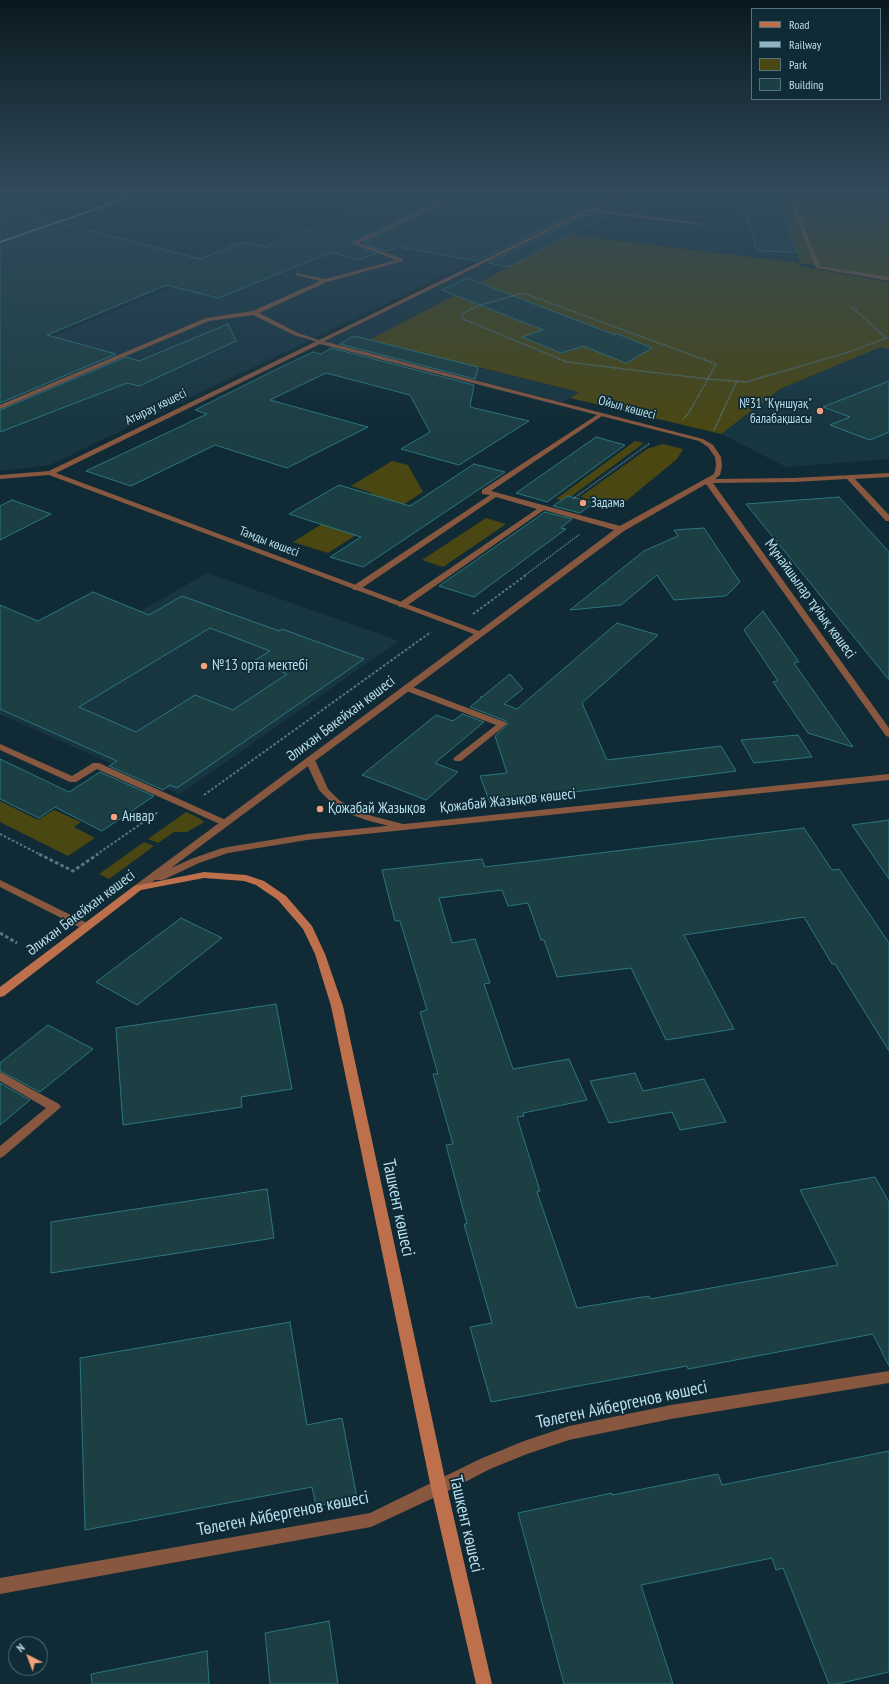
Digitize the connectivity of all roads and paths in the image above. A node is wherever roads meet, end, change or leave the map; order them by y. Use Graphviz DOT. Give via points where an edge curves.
graph roads {
  1 [pos="355,273"];
  2 [pos="460,273"];
  3 [pos="851,273"];
  4 [pos="298,274"];
  5 [pos="889,279"];
  6 [pos="325,281"];
  7 [pos="852,307"];
  8 [pos="254,313"];
  9 [pos="885,337"];
  10 [pos="889,337"];
  11 [pos="319,342"];
  12 [pos="708,379"];
  13 [pos="737,381"];
  14 [pos="0,407"];
  15 [pos="602,414"];
  16 [pos="667,431"];
  17 [pos="713,432"];
  18 [pos="50,473"];
  19 [pos="889,474"];
  20 [pos="0,477"];
  21 [pos="850,478"];
  22 [pos="708,481"];
  23 [pos="495,495"];
  24 [pos="543,508"];
  25 [pos="556,511"];
  26 [pos="889,519"];
  27 [pos="596,522"];
  28 [pos="621,529"];
  29 [pos="356,588"];
  30 [pos="402,605"];
  31 [pos="446,622"];
  32 [pos="480,634"];
  33 [pos="407,688"];
  34 [pos="889,734"];
  35 [pos="0,747"];
  36 [pos="458,759"];
  37 [pos="310,760"];
  38 [pos="889,777"];
  39 [pos="174,801"];
  40 [pos="187,807"];
  41 [pos="225,824"];
  42 [pos="404,826"];
  43 [pos="0,834"];
  44 [pos="0,883"];
  45 [pos="138,888"];
  46 [pos="86,927"];
  47 [pos="0,933"];
  48 [pos="17,943"];
  49 [pos="0,993"];
  50 [pos="0,1076"];
  51 [pos="0,1153"];
  52 [pos="889,1377"];
  53 [pos="439,1488"];
  54 [pos="0,1586"];
  55 [pos="484,1684"];
  1 -- 6 [label="street"];
  2 -- 11 [label="street, Атырау көшесі"];
  3 -- 5 [label="street"];
  4 -- 6 [label="street"];
  6 -- 8 [label="street"];
  7 -- 9 [label="path"];
  8 -- 11 [label="street, Ойыл көшесі" via="296,334"];
  8 -- 14 [label="street" via="208,319"];
  9 -- 10 [label="path"];
  9 -- 13 [label="path" via="846,353 746,382"];
  11 -- 15 [label="street, Ойыл көшесі"];
  11 -- 18 [label="street, Атырау көшесі"];
  12 -- 12 [label="path" via="567,362 463,319 462,314 480,305 523,293 716,364"];
  12 -- 13 [label="path"];
  12 -- 16 [label="path" via="688,414"];
  13 -- 17 [label="path"];
  15 -- 16 [label="street, Ойыл көшесі"];
  15 -- 23 [label="street" via="485,492"];
  16 -- 22 [label="street, Ойыл көшесі" via="701,440 711,446 718,457 719,466 717,475"];
  16 -- 25 [label="path"];
  18 -- 20 [label="street, Атырау көшесі"];
  18 -- 29 [label="street, Тамды көшесі"];
  19 -- 21 [label="street"];
  21 -- 22 [label="street"];
  21 -- 26 [label="street"];
  22 -- 28 [label="street, Әлихан Бөкейхан көшесі"];
  22 -- 34 [label="street, Мұнайшылар тұйық көшесі"];
  23 -- 24 [label="street"];
  23 -- 29 [label="street"];
  24 -- 25 [label="street"];
  24 -- 30 [label="street"];
  25 -- 27 [label="street"];
  27 -- 28 [label="street"];
  27 -- 31 [label="path" via="472,615"];
  28 -- 32 [label="street, Әлихан Бөкейхан көшесі"];
  29 -- 30 [label="street, Тамды көшесі"];
  30 -- 31 [label="street, Тамды көшесі"];
  31 -- 32 [label="street, Тамды көшесі"];
  31 -- 40 [label="path"];
  32 -- 33 [label="street, Әлихан Бөкейхан көшесі"];
  33 -- 36 [label="street" via="502,724"];
  33 -- 37 [label="street, Әлихан Бөкейхан көшесі"];
  35 -- 39 [label="street" via="73,780 96,766"];
  37 -- 41 [label="street, Әлихан Бөкейхан көшесі"];
  37 -- 42 [label="street" via="324,790 336,802 369,818"];
  38 -- 42 [label="street, Қожабай Жазықов көшесі"];
  39 -- 40 [label="street"];
  39 -- 43 [label="path" via="73,871"];
  40 -- 41 [label="street"];
  41 -- 45 [label="street, Әлихан Бөкейхан көшесі"];
  42 -- 45 [label="street, Қожабай Жазықов көшесі" via="307,837 226,850 190,863"];
  44 -- 46 [label="street"];
  45 -- 46 [label="main road, Әлихан Бөкейхан көшесі"];
  45 -- 53 [label="main road, Ташкент көшесі" via="204,875 246,878 260,883 282,898 308,928 338,1006"];
  46 -- 49 [label="main road, Әлихан Бөкейхан көшесі"];
  47 -- 48 [label="path"];
  50 -- 51 [label="street" via="55,1107"];
  52 -- 53 [label="street, Төлеген Айбергенов көшесі" via="671,1412 569,1433 505,1456"];
  53 -- 54 [label="street, Төлеген Айбергенов көшесі" via="371,1520"];
  53 -- 55 [label="main road, Ташкент көшесі"];
}
